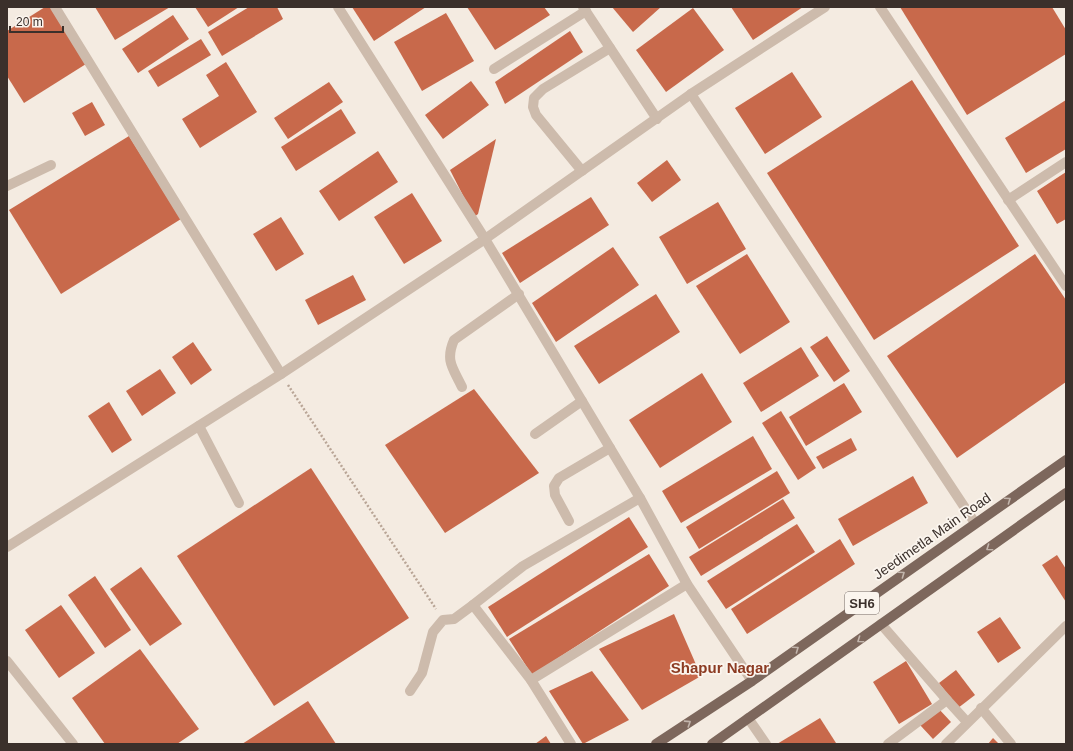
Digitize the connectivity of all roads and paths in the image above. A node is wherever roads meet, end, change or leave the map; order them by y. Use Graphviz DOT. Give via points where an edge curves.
graph roads {
  1 [pos="54,7"];
  2 [pos="338,7"];
  3 [pos="825,7"];
  4 [pos="880,7"];
  5 [pos="584,9"];
  6 [pos="610,48"];
  7 [pos="494,69"];
  8 [pos="691,94"];
  9 [pos="657,119"];
  10 [pos="1066,162"];
  11 [pos="51,165"];
  12 [pos="582,171"];
  13 [pos="7,186"];
  14 [pos="1008,200"];
  15 [pos="485,239"];
  16 [pos="1066,286"];
  17 [pos="519,294"];
  18 [pos="282,374"];
  19 [pos="462,387"];
  20 [pos="582,401"];
  21 [pos="199,426"];
  22 [pos="536,434"];
  23 [pos="610,448"];
  24 [pos="1066,460"];
  25 [pos="1066,493"];
  26 [pos="640,498"];
  27 [pos="239,503"];
  28 [pos="569,522"];
  29 [pos="974,523"];
  30 [pos="7,547"];
  31 [pos="687,584"];
  32 [pos="473,605"];
  33 [pos="443,620"];
  34 [pos="881,624"];
  35 [pos="1066,626"];
  36 [pos="7,661"];
  37 [pos="531,680"];
  38 [pos="752,681"];
  39 [pos="410,691"];
  40 [pos="947,700"];
  41 [pos="981,708"];
  42 [pos="748,718"];
  43 [pos="967,722"];
  44 [pos="73,744"];
  45 [pos="572,744"];
  46 [pos="656,744"];
  47 [pos="712,744"];
  48 [pos="766,744"];
  49 [pos="888,744"];
  50 [pos="946,744"];
  51 [pos="1011,744"];
  1 -- 18 [label="street"];
  2 -- 15 [label="street"];
  3 -- 8 [label="street"];
  4 -- 14 [label="street"];
  5 -- 6 [label="street"];
  5 -- 7 [label="street"];
  6 -- 9 [label="street"];
  6 -- 12 [label="street" via="544,89 534,98 533,107 536,115"];
  8 -- 9 [label="street"];
  8 -- 29 [label="street"];
  9 -- 12 [label="street"];
  10 -- 14 [label="street"];
  11 -- 13 [label="street"];
  12 -- 15 [label="street"];
  14 -- 16 [label="street"];
  15 -- 17 [label="street"];
  15 -- 18 [label="street"];
  17 -- 19 [label="street" via="454,340 450,350 450,362"];
  17 -- 20 [label="street"];
  18 -- 21 [label="street"];
  18 -- 33 [label="path"];
  20 -- 22 [label="street"];
  20 -- 23 [label="street"];
  21 -- 27 [label="street"];
  21 -- 30 [label="street"];
  23 -- 26 [label="street"];
  23 -- 28 [label="street" via="560,478 554,486 555,496"];
  29 -- 24 [label="main road, Jeedimetla Main Road / SH6, one-way"];
  25 -- 34 [label="main road, SH6, one-way"];
  26 -- 31 [label="street"];
  26 -- 32 [label="street" via="523,566"];
  38 -- 29 [label="main road, Jeedimetla Main Road / SH6, one-way"];
  31 -- 37 [label="street"];
  31 -- 38 [label="street"];
  32 -- 33 [label="street" via="454,619"];
  32 -- 37 [label="street"];
  33 -- 39 [label="street" via="433,632 422,673"];
  34 -- 40 [label="street"];
  34 -- 42 [label="main road, SH6, one-way"];
  35 -- 41 [label="street"];
  36 -- 44 [label="street"];
  37 -- 45 [label="street"];
  46 -- 38 [label="main road, Jeedimetla Main Road / SH6, one-way"];
  40 -- 43 [label="street"];
  40 -- 49 [label="street"];
  41 -- 43 [label="street"];
  41 -- 51 [label="street"];
  42 -- 47 [label="main road, SH6"];
  42 -- 48 [label="street"];
  43 -- 50 [label="street"];
}
